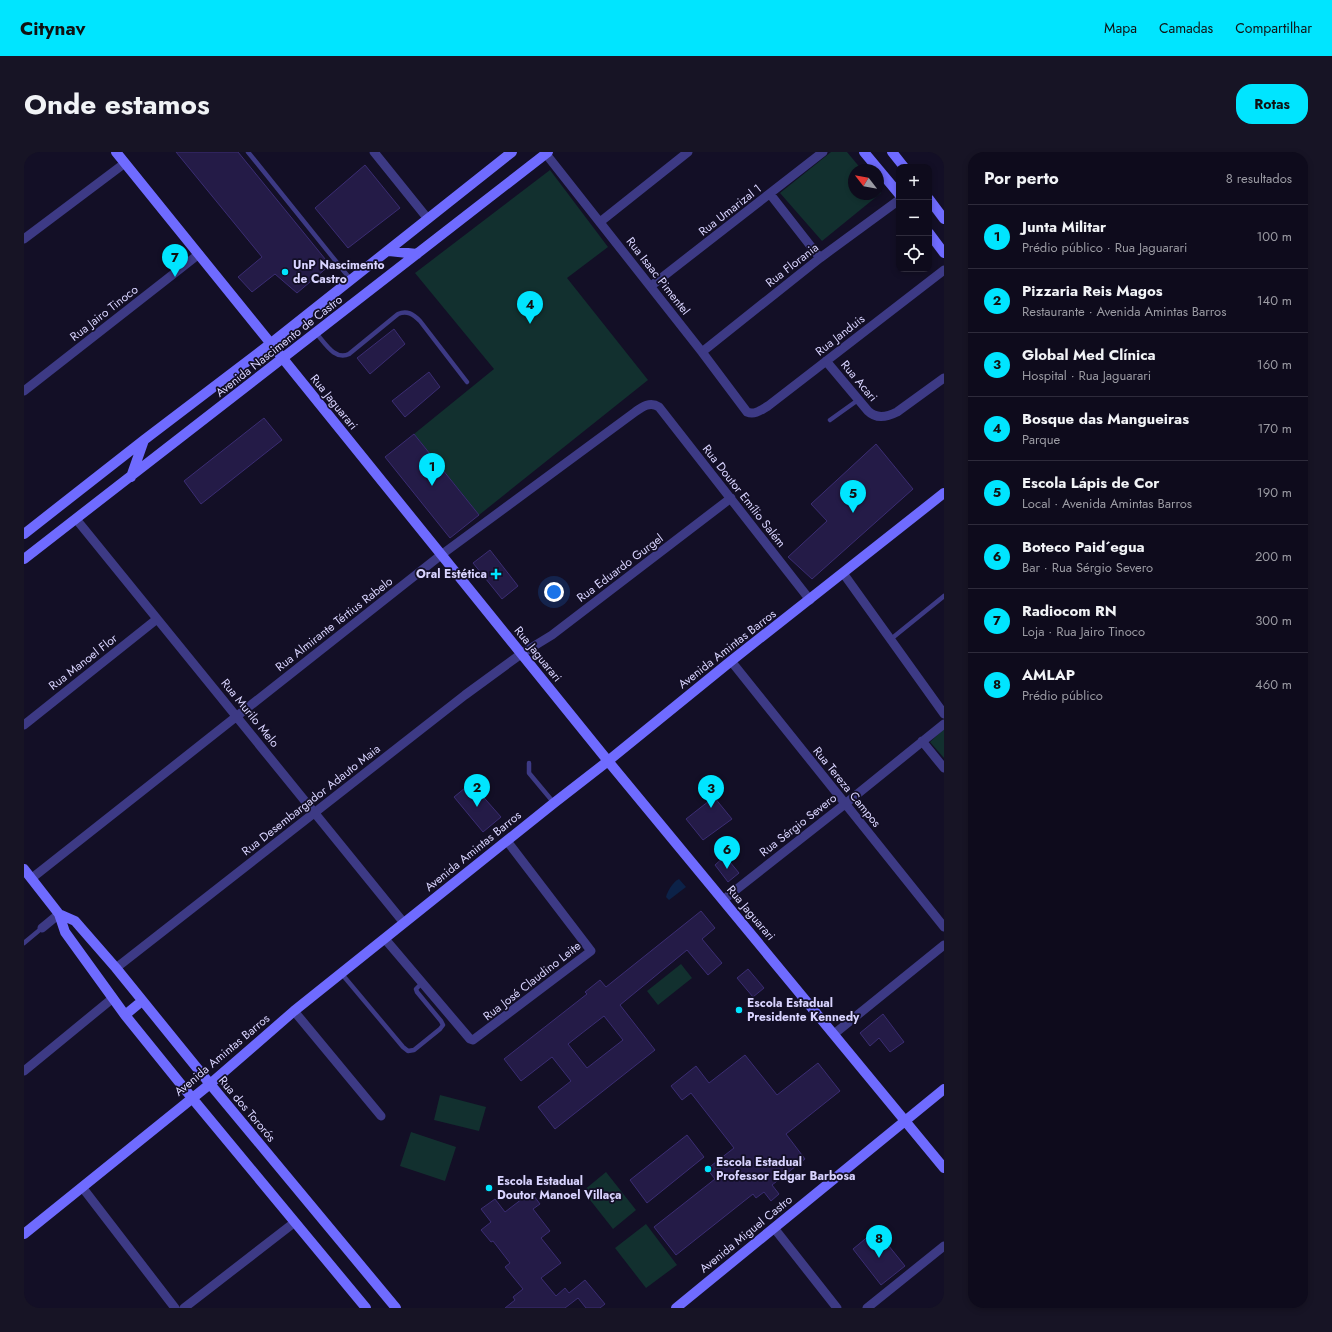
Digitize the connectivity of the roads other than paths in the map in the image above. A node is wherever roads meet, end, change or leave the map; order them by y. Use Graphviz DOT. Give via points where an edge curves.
graph roads {
  1 [pos="116,152"];
  2 [pos="248,152"];
  3 [pos="374,152"];
  4 [pos="688,152"];
  5 [pos="823,152"];
  6 [pos="864,152"];
  7 [pos="892,152"];
  8 [pos="547,153"];
  9 [pos="507,154"];
  10 [pos="125,163"];
  11 [pos="902,164"];
  12 [pos="896,190"];
  13 [pos="770,194"];
  14 [pos="930,200"];
  15 [pos="896,202"];
  16 [pos="944,218"];
  17 [pos="428,219"];
  18 [pos="600,222"];
  19 [pos="931,236"];
  20 [pos="24,239"];
  21 [pos="389,251"];
  22 [pos="944,253"];
  23 [pos="198,254"];
  24 [pos="417,254"];
  25 [pos="820,258"];
  26 [pos="944,270"];
  27 [pos="351,280"];
  28 [pos="651,286"];
  29 [pos="316,333"];
  30 [pos="270,344"];
  31 [pos="702,352"];
  32 [pos="283,359"];
  33 [pos="826,361"];
  34 [pos="944,378"];
  35 [pos="467,382"];
  36 [pos="24,391"];
  37 [pos="858,400"];
  38 [pos="659,406"];
  39 [pos="749,413"];
  40 [pos="830,420"];
  41 [pos="144,440"];
  42 [pos="131,477"];
  43 [pos="944,493"];
  44 [pos="731,498"];
  45 [pos="76,519"];
  46 [pos="24,534"];
  47 [pos="441,555"];
  48 [pos="24,559"];
  49 [pos="843,573"];
  50 [pos="944,596"];
  51 [pos="810,600"];
  52 [pos="157,619"];
  53 [pos="890,639"];
  54 [pos="521,654"];
  55 [pos="731,661"];
  56 [pos="944,714"];
  57 [pos="236,716"];
  58 [pos="24,724"];
  59 [pos="944,724"];
  60 [pos="922,741"];
  61 [pos="608,761"];
  62 [pos="529,763"];
  63 [pos="944,768"];
  64 [pos="554,803"];
  65 [pos="845,804"];
  66 [pos="314,812"];
  67 [pos="507,841"];
  68 [pos="24,869"];
  69 [pos="32,878"];
  70 [pos="723,900"];
  71 [pos="59,914"];
  72 [pos="404,923"];
  73 [pos="42,928"];
  74 [pos="944,928"];
  75 [pos="385,939"];
  76 [pos="24,943"];
  77 [pos="944,945"];
  78 [pos="116,968"];
  79 [pos="341,974"];
  80 [pos="422,983"];
  81 [pos="113,998"];
  82 [pos="142,1001"];
  83 [pos="294,1011"];
  84 [pos="126,1015"];
  85 [pos="834,1034"];
  86 [pos="24,1071"];
  87 [pos="210,1084"];
  88 [pos="944,1089"];
  89 [pos="192,1098"];
  90 [pos="381,1116"];
  91 [pos="905,1120"];
  92 [pos="944,1168"];
  93 [pos="82,1188"];
  94 [pos="295,1222"];
  95 [pos="774,1228"];
  96 [pos="24,1234"];
  97 [pos="944,1246"];
  98 [pos="175,1308"];
  99 [pos="184,1308"];
  100 [pos="366,1308"];
  101 [pos="396,1308"];
  102 [pos="676,1308"];
  103 [pos="837,1308"];
  104 [pos="867,1308"];
  1 -- 10 [label="main road, Rua Jaguarari"];
  2 -- 27 [label="lane"];
  3 -- 17 [label="street"];
  4 -- 18 [label="street"];
  5 -- 13 [label="street, Rua Umarizal 1"];
  6 -- 12 [label="main road"];
  7 -- 11 [label="main road"];
  8 -- 18 [label="street, Rua Isaac Pimentel"];
  8 -- 24 [label="main road, Avenida Nascimento de Castro"];
  9 -- 17 [label="main road, Avenida Nascimento de Castro"];
  10 -- 20 [label="street"];
  10 -- 23 [label="main road, Rua Jaguarari"];
  13 -- 25 [label="street"];
  13 -- 28 [label="street, Rua Umarizal 1"];
  14 -- 16 [label="main road"];
  15 -- 25 [label="street, Rua Florania"];
  17 -- 21 [label="main road, Avenida Nascimento de Castro"];
  18 -- 28 [label="street, Rua Isaac Pimentel"];
  19 -- 22 [label="main road"];
  21 -- 24 [label="main road"];
  21 -- 27 [label="main road, Avenida Nascimento de Castro"];
  23 -- 30 [label="main road, Rua Jaguarari"];
  23 -- 36 [label="street, Rua Jairo Tinoco"];
  24 -- 29 [label="main road, Avenida Nascimento de Castro"];
  25 -- 31 [label="street, Rua Florania"];
  26 -- 33 [label="street, Rua Janduis"];
  27 -- 30 [label="main road, Avenida Nascimento de Castro"];
  28 -- 31 [label="street, Rua Isaac Pimentel"];
  29 -- 32 [label="main road, Avenida Nascimento de Castro"];
  29 -- 35 [label="lane" via="335,354 345,356 398,314 409,312 420,321"];
  30 -- 32 [label="main road, Rua Jaguarari"];
  30 -- 41 [label="main road, Avenida Nascimento de Castro"];
  31 -- 39 [label="street, Rua Isaac Pimentel"];
  32 -- 42 [label="main road, Avenida Nascimento de Castro"];
  32 -- 47 [label="main road, Rua Jaguarari"];
  33 -- 37 [label="street, Rua Acari"];
  33 -- 39 [label="street, Rua Janduis" via="768,406"];
  34 -- 37 [label="street, Rua Acari" via="897,412 884,416 875,416"];
  37 -- 40 [label="lane"];
  38 -- 44 [label="street, Rua Doutor Emílio Salém"];
  38 -- 47 [label="street, Rua Almirante Tértius Rabelo" via="648,405 635,412"];
  41 -- 42 [label="main road"];
  41 -- 46 [label="main road, Avenida Nascimento de Castro"];
  42 -- 45 [label="main road, Avenida Nascimento de Castro"];
  43 -- 49 [label="main road, Avenida Amintas Barros"];
  44 -- 51 [label="street, Rua Doutor Emílio Salém"];
  44 -- 54 [label="street, Rua Eduardo Gurgel" via="552,636"];
  45 -- 48 [label="main road, Avenida Nascimento de Castro"];
  45 -- 52 [label="street, Rua Murilo Melo"];
  47 -- 54 [label="main road, Rua Jaguarari"];
  47 -- 57 [label="street, Rua Almirante Tértius Rabelo"];
  49 -- 51 [label="main road, Avenida Amintas Barros"];
  49 -- 53 [label="street"];
  50 -- 53 [label="lane"];
  51 -- 55 [label="main road, Avenida Amintas Barros"];
  52 -- 57 [label="street, Rua Murilo Melo"];
  52 -- 58 [label="street, Rua Manoel Flor"];
  53 -- 56 [label="street"];
  54 -- 61 [label="main road, Rua Jaguarari"];
  54 -- 66 [label="street, Rua Desembargador Adauto Maia"];
  55 -- 61 [label="main road, Avenida Amintas Barros"];
  55 -- 65 [label="street, Rua Tereza Campos"];
  57 -- 66 [label="street, Rua Murilo Melo"];
  57 -- 69 [label="street, Rua Almirante Tértius Rabelo"];
  59 -- 60 [label="street, Rua Sérgio Severo"];
  60 -- 63 [label="street"];
  60 -- 65 [label="street, Rua Sérgio Severo"];
  61 -- 64 [label="main road, Avenida Amintas Barros"];
  61 -- 70 [label="main road, Rua Jaguarari"];
  62 -- 64 [label="lane" via="529,773"];
  64 -- 67 [label="main road, Avenida Amintas Barros"];
  65 -- 70 [label="street, Rua Sérgio Severo"];
  65 -- 74 [label="street, Rua Tereza Campos"];
  66 -- 72 [label="street, Rua Murilo Melo"];
  66 -- 78 [label="street, Rua Desembargador Adauto Maia"];
  67 -- 72 [label="main road, Avenida Amintas Barros"];
  67 -- 80 [label="street, Rua José Claudino Leite" via="591,951 473,1040"];
  68 -- 69 [label="main road, Rua dos Tororós"];
  69 -- 71 [label="main road, Rua dos Tororós"];
  70 -- 85 [label="main road, Rua Jaguarari"];
  71 -- 73 [label="street"];
  71 -- 78 [label="main road, Rua dos Tororós" via="75,921"];
  71 -- 81 [label="main road, Rua dos Tororós" via="64,932"];
  72 -- 75 [label="main road, Avenida Amintas Barros"];
  73 -- 76 [label="lane"];
  75 -- 79 [label="main road, Avenida Amintas Barros"];
  75 -- 80 [label="street"];
  77 -- 85 [label="street"];
  78 -- 82 [label="main road, Rua dos Tororós"];
  79 -- 80 [label="lane" via="408,1051 414,1050 443,1025 416,989"];
  79 -- 83 [label="main road, Avenida Amintas Barros"];
  81 -- 84 [label="main road, Rua dos Tororós"];
  81 -- 86 [label="street"];
  82 -- 84 [label="main road"];
  82 -- 87 [label="main road, Rua dos Tororós"];
  83 -- 87 [label="main road, Avenida Amintas Barros"];
  83 -- 90 [label="street"];
  84 -- 89 [label="main road, Rua dos Tororós"];
  85 -- 91 [label="main road, Rua Jaguarari"];
  87 -- 89 [label="main road, Avenida Amintas Barros"];
  87 -- 101 [label="main road, Rua dos Tororós"];
  88 -- 91 [label="main road, Avenida Miguel Castro"];
  89 -- 93 [label="main road, Avenida Amintas Barros"];
  89 -- 94 [label="main road, Rua dos Tororós"];
  91 -- 92 [label="main road, Rua Jaguarari"];
  91 -- 95 [label="main road, Avenida Miguel Castro"];
  93 -- 96 [label="main road, Avenida Amintas Barros"];
  93 -- 98 [label="street"];
  94 -- 99 [label="street"];
  94 -- 100 [label="main road, Rua dos Tororós"];
  95 -- 102 [label="main road, Avenida Miguel Castro"];
  95 -- 103 [label="street"];
  97 -- 104 [label="street"];
}
